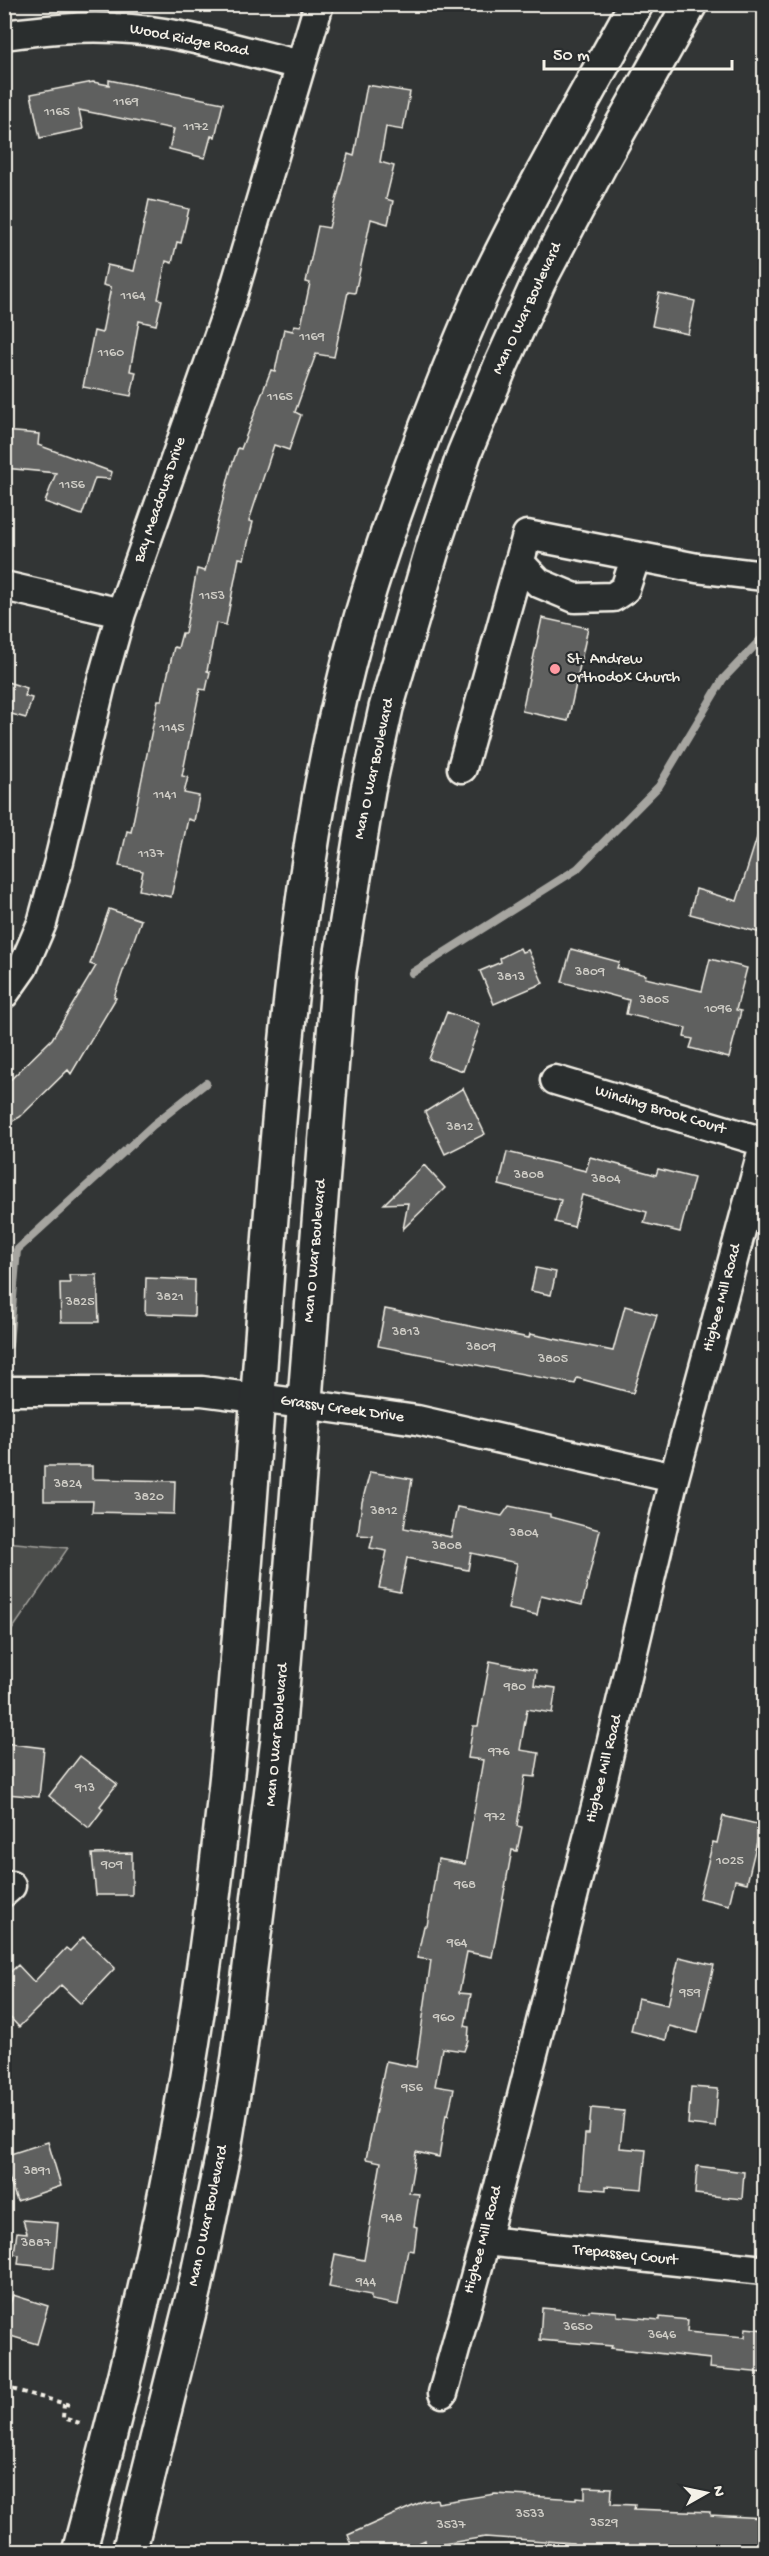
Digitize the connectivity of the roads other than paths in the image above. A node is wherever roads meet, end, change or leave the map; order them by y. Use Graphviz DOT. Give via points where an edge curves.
graph roads {
  1 [pos="319,4"];
  2 [pos="636,4"];
  3 [pos="690,4"];
  4 [pos="4,35"];
  5 [pos="301,65"];
  6 [pos="636,556"];
  7 [pos="519,562"];
  8 [pos="765,576"];
  9 [pos="4,586"];
  10 [pos="122,613"];
  11 [pos="462,768"];
  12 [pos="4,994"];
  13 [pos="555,1080"];
  14 [pos="765,1144"];
  15 [pos="4,1390"];
  16 [pos="256,1398"];
  17 [pos="304,1404"];
  18 [pos="674,1478"];
  19 [pos="485,2241"];
  20 [pos="765,2270"];
  21 [pos="443,2393"];
  22 [pos="79,2552"];
  23 [pos="129,2552"];
  1 -- 5 [label="street, Bay Meadows Drive"];
  2 -- 16 [label="main road" via="484,288 403,488 363,608 331,739 300,923"];
  3 -- 17 [label="main road, Man O War Boulevard" via="539,281 501,365 464,454 406,634 368,790 339,971"];
  4 -- 5 [label="street, Wood Ridge Road" via="63,28 117,28 169,34"];
  5 -- 10 [label="street, Bay Meadows Drive" via="230,304"];
  6 -- 7 [label="street" via="527,535"];
  6 -- 7 [label="street" via="625,589 613,597 575,597 539,583"];
  6 -- 8 [label="street"];
  7 -- 11 [label="street"];
  9 -- 10 [label="street"];
  10 -- 12 [label="street, Bay Meadows Drive" via="42,923 23,967"];
  13 -- 14 [label="street, Winding Brook Court"];
  14 -- 18 [label="street, Higbee Mill Road"];
  15 -- 16 [label="street, Grassy Creek Drive" via="202,1391"];
  16 -- 17 [label="street, Grassy Creek Drive"];
  16 -- 22 [label="main road" via="227,1770 190,2056 155,2245"];
  17 -- 18 [label="street, Grassy Creek Drive" via="417,1420"];
  17 -- 23 [label="main road, Man O War Boulevard" via="278,1739 239,2057 195,2288"];
  18 -- 19 [label="street, Higbee Mill Road" via="600,1791"];
  19 -- 20 [label="street, Trepassey Court"];
  19 -- 21 [label="street, Higbee Mill Road"];
}
